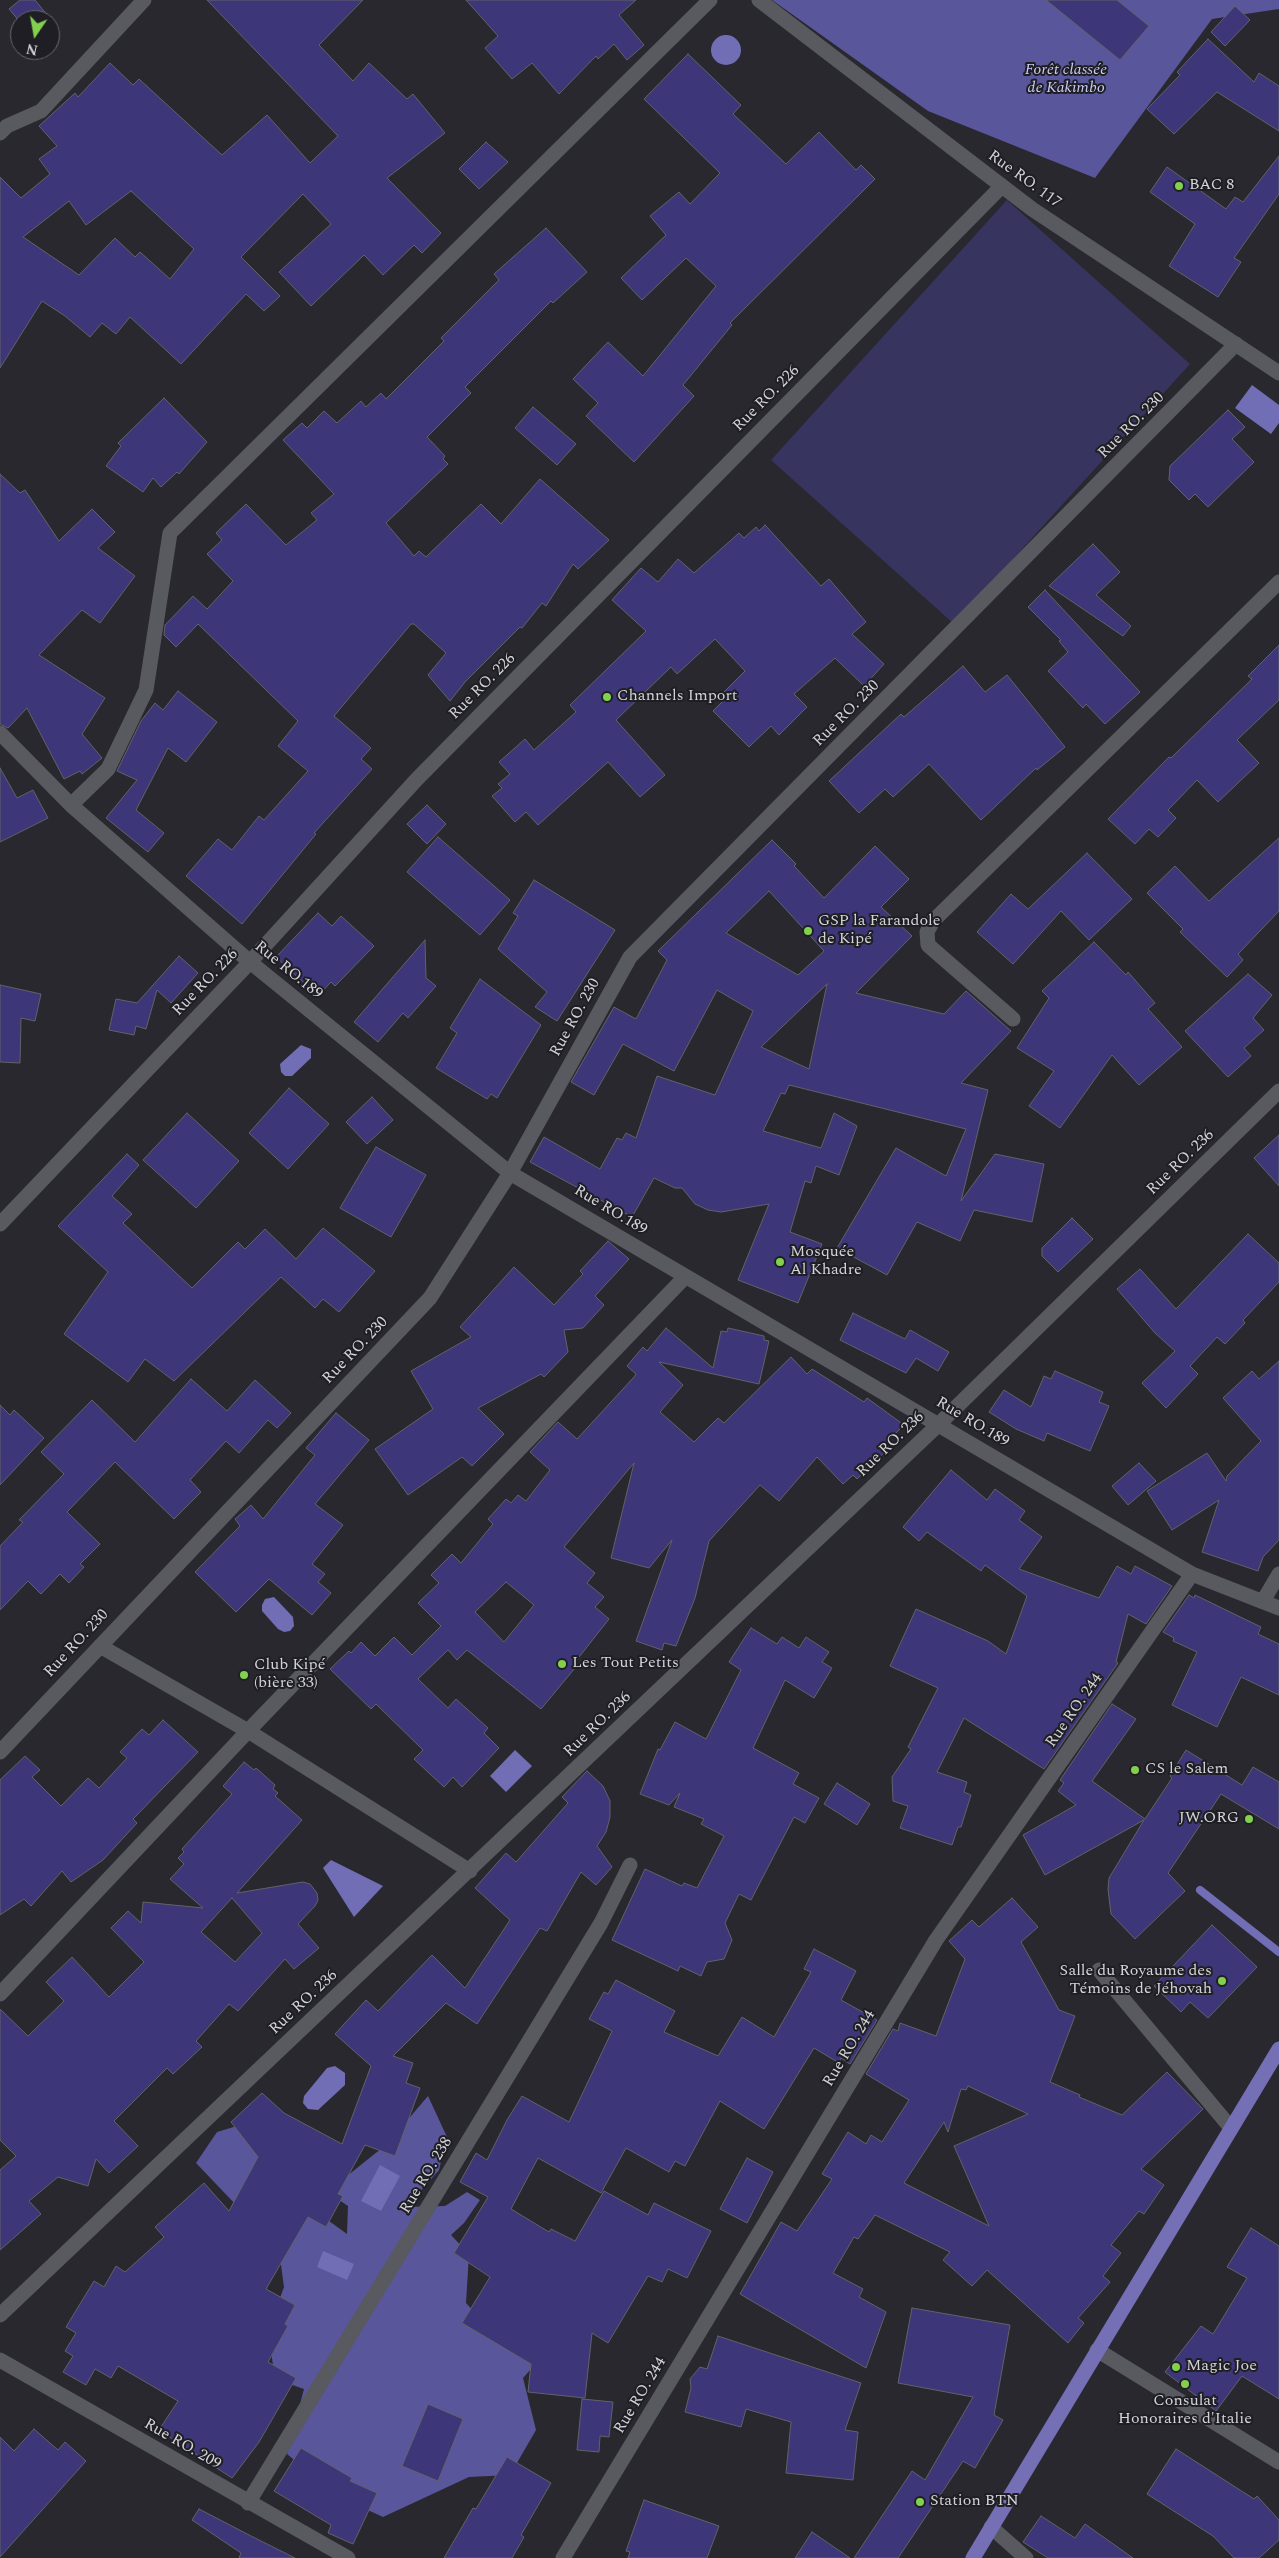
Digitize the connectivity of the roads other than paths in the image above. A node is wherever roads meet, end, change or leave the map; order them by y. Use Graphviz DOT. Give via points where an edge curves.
graph roads {
  1 [pos="144,0"];
  2 [pos="710,0"];
  3 [pos="759,0"];
  4 [pos="0,133"];
  5 [pos="1002,186"];
  6 [pos="1236,344"];
  7 [pos="1279,373"];
  8 [pos="1279,582"];
  9 [pos="0,733"];
  10 [pos="71,805"];
  11 [pos="250,962"];
  12 [pos="1013,1019"];
  13 [pos="1279,1091"];
  14 [pos="510,1173"];
  15 [pos="0,1224"];
  16 [pos="685,1277"];
  17 [pos="939,1424"];
  18 [pos="1192,1574"];
  19 [pos="1279,1574"];
  20 [pos="1263,1600"];
  21 [pos="1279,1608"];
  22 [pos="100,1646"];
  23 [pos="248,1731"];
  24 [pos="0,1752"];
  25 [pos="630,1864"];
  26 [pos="470,1871"];
  27 [pos="1099,1970"];
  28 [pos="0,1994"];
  29 [pos="1279,2049"];
  30 [pos="1231,2128"];
  31 [pos="0,2316"];
  32 [pos="1097,2350"];
  33 [pos="0,2360"];
  34 [pos="1279,2462"];
  35 [pos="248,2503"];
  36 [pos="991,2527"];
  37 [pos="348,2558"];
  38 [pos="563,2558"];
  39 [pos="973,2558"];
  40 [pos="1026,2558"];
  1 -- 4 [label="street" via="41,111"];
  2 -- 10 [label="street" via="170,533 146,690 108,770"];
  3 -- 5 [label="street, Rue RO. 117"];
  5 -- 6 [label="street, Rue RO. 117"];
  5 -- 11 [label="street, Rue RO. 226" via="417,779"];
  6 -- 7 [label="street, Rue RO. 117"];
  6 -- 14 [label="street, Rue RO. 230" via="630,957"];
  8 -- 12 [label="street" via="930,926 928,945"];
  9 -- 10 [label="street, Rue RO.189"];
  10 -- 11 [label="street, Rue RO.189"];
  11 -- 14 [label="street, Rue RO.189"];
  11 -- 15 [label="street, Rue RO. 226"];
  13 -- 17 [label="street, Rue RO. 236"];
  14 -- 16 [label="street, Rue RO.189"];
  14 -- 22 [label="street, Rue RO. 230" via="430,1298"];
  16 -- 17 [label="street, Rue RO.189"];
  16 -- 23 [label="street"];
  17 -- 18 [label="street, Rue RO.189"];
  17 -- 26 [label="street, Rue RO. 236"];
  18 -- 20 [label="street, Rue RO.189"];
  18 -- 38 [label="street, Rue RO. 244" via="936,1940"];
  19 -- 20 [label="street"];
  20 -- 21 [label="street, Rue RO.189"];
  22 -- 23 [label="street"];
  22 -- 24 [label="street, Rue RO. 230"];
  23 -- 26 [label="street"];
  23 -- 28 [label="street"];
  25 -- 35 [label="street, Rue RO. 238" via="601,1924"];
  26 -- 31 [label="street, Rue RO. 236"];
  27 -- 30 [label="street"];
  29 -- 30 [label="main road"];
  30 -- 32 [label="main road"];
  32 -- 34 [label="street"];
  32 -- 36 [label="main road"];
  33 -- 35 [label="street, Rue RO. 209"];
  35 -- 37 [label="street, Rue RO. 209"];
  36 -- 39 [label="main road"];
  36 -- 40 [label="street"];
}
